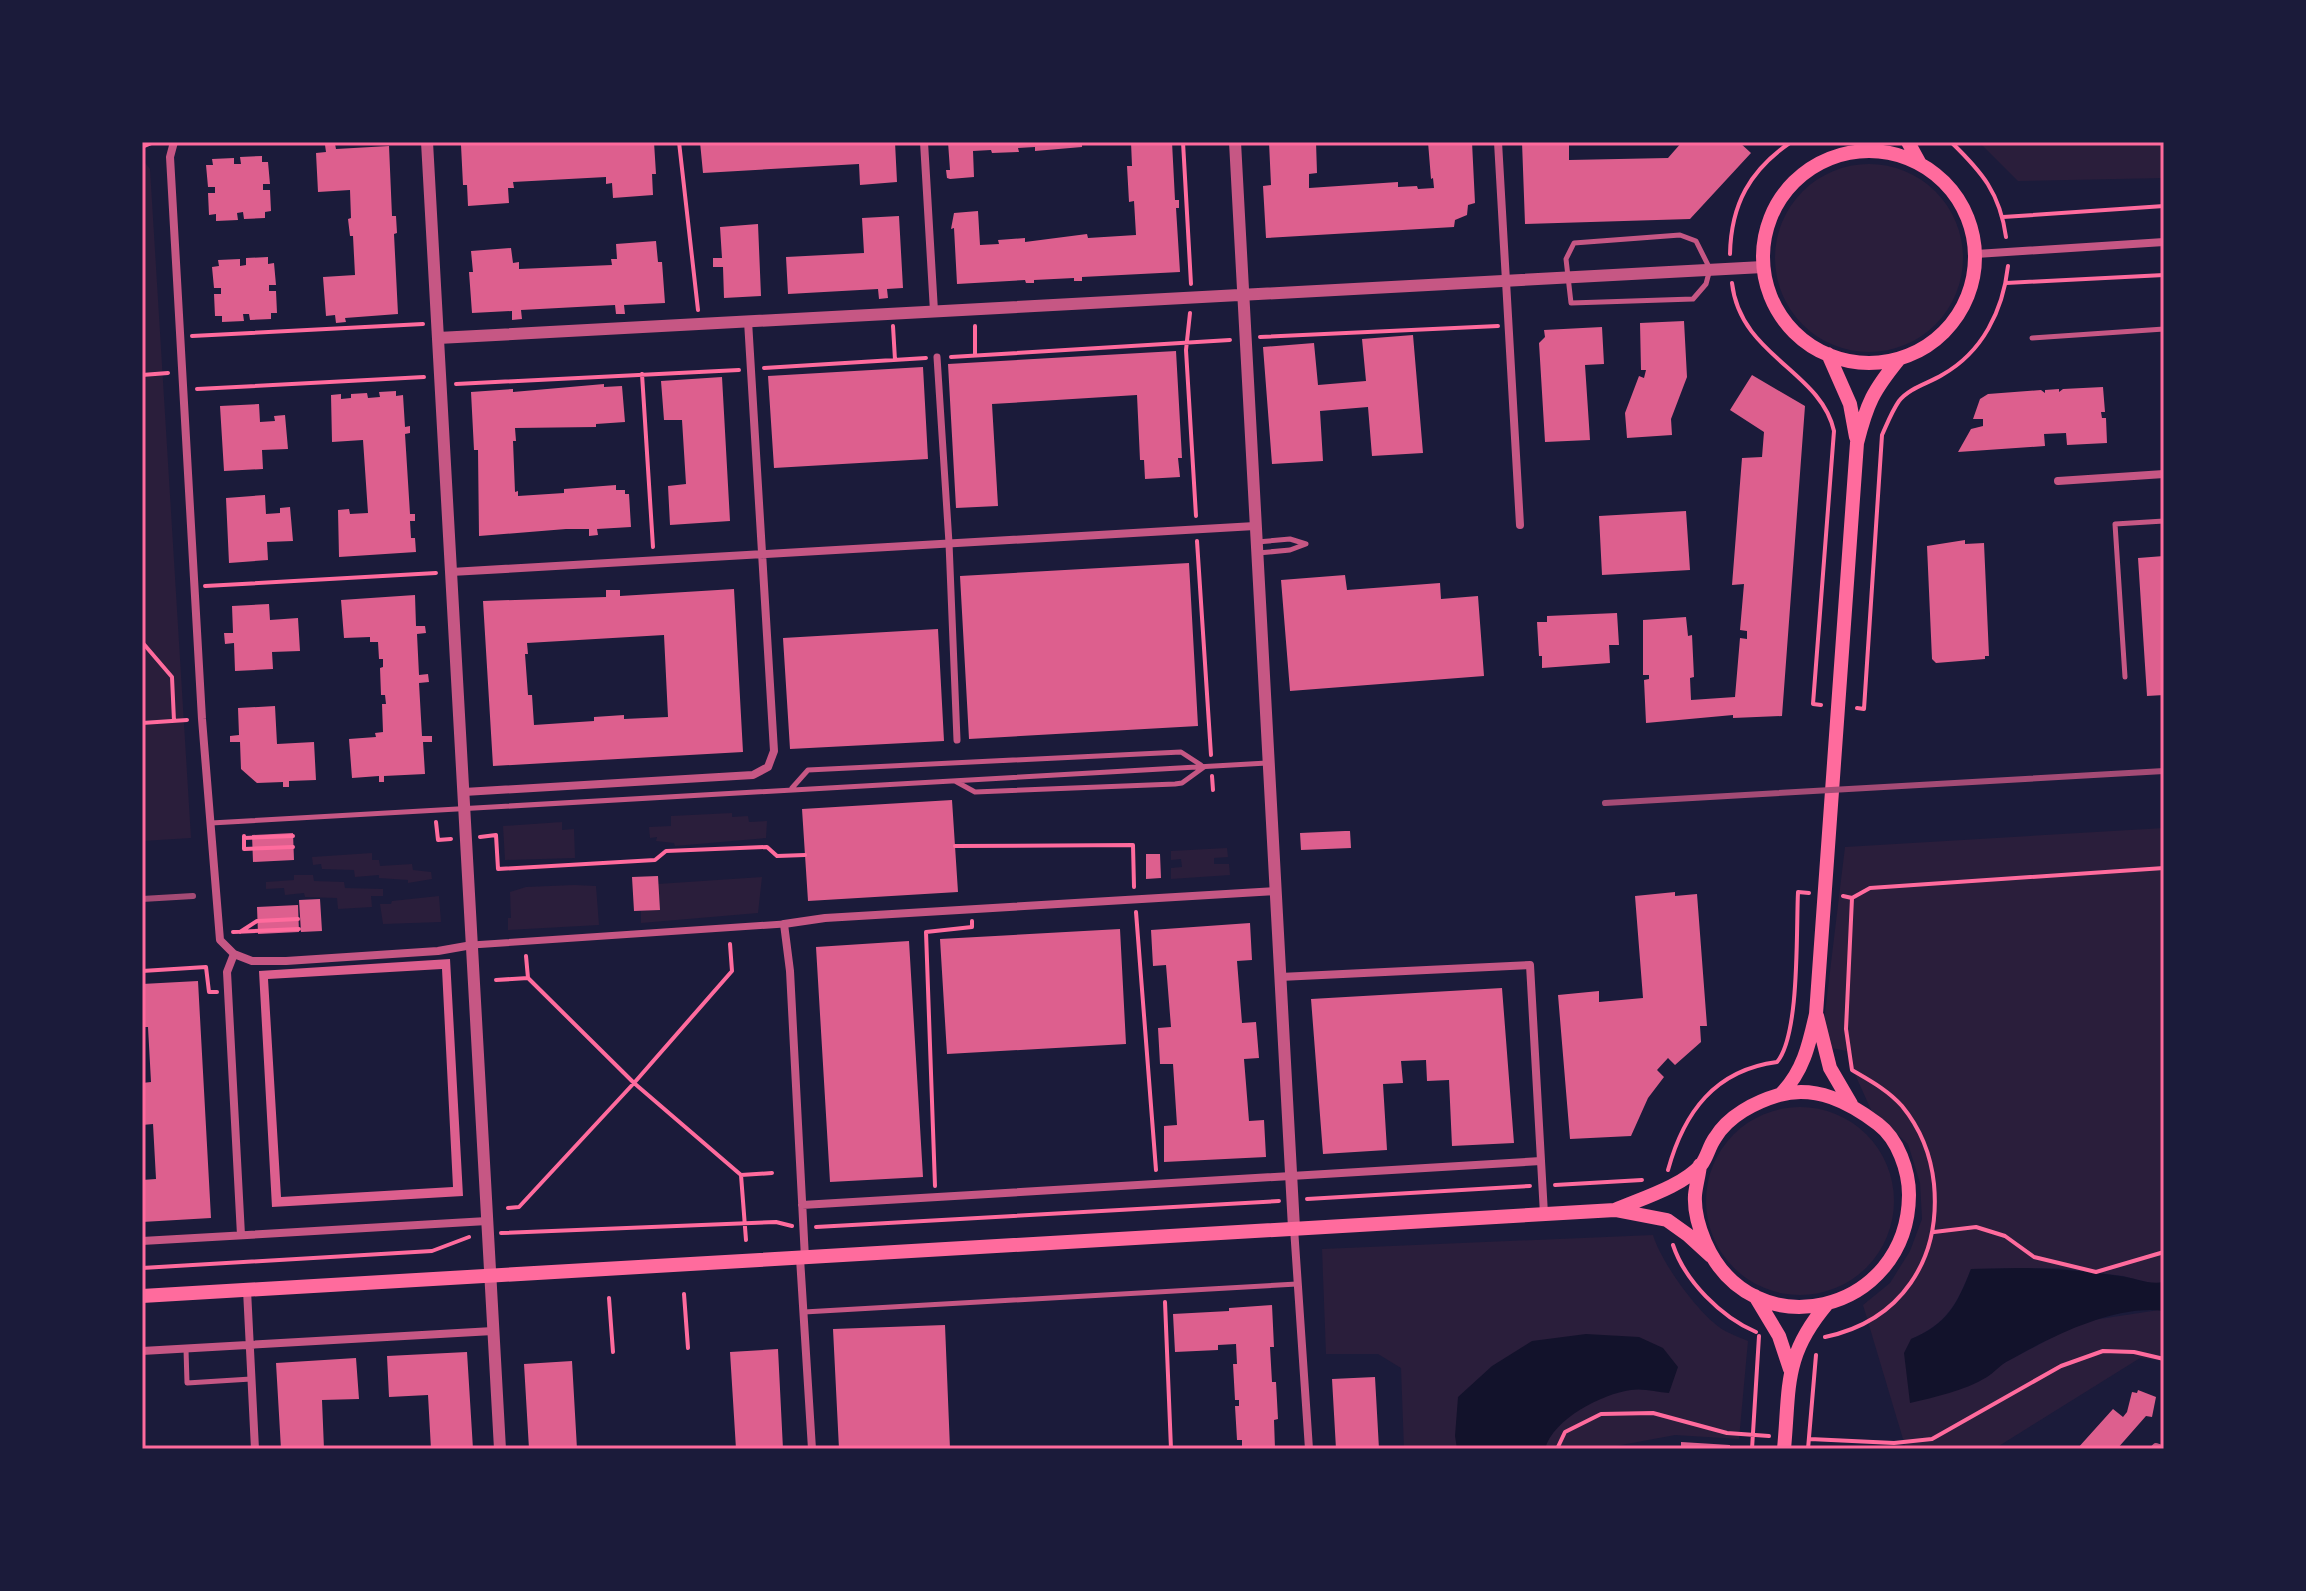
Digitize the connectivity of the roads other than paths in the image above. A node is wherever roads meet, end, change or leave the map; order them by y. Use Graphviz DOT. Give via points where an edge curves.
graph roads {
  1 [pos="174,142"];
  2 [pos="427,142"];
  3 [pos="924,142"];
  4 [pos="1235,142"];
  5 [pos="1498,142"];
  6 [pos="1908,142"];
  7 [pos="1840,149"];
  8 [pos="1919,162"];
  9 [pos="2164,242"];
  10 [pos="1976,254"];
  11 [pos="1763,267"];
  12 [pos="1710,269"];
  13 [pos="1566,277"];
  14 [pos="1505,280"];
  15 [pos="1243,294"];
  16 [pos="934,311"];
  17 [pos="748,321"];
  18 [pos="2164,329"];
  19 [pos="438,338"];
  20 [pos="2032,338"];
  21 [pos="1828,354"];
  22 [pos="937,357"];
  23 [pos="1899,359"];
  24 [pos="1857,443"];
  25 [pos="2164,474"];
  26 [pos="2058,481"];
  27 [pos="2164,521"];
  28 [pos="1520,525"];
  29 [pos="1255,526"];
  30 [pos="949,543"];
  31 [pos="1257,547"];
  32 [pos="762,554"];
  33 [pos="451,572"];
  34 [pos="2125,677"];
  35 [pos="957,740"];
  36 [pos="1268,763"];
  37 [pos="1208,766"];
  38 [pos="951,779"];
  39 [pos="791,789"];
  40 [pos="464,792"];
  41 [pos="465,810"];
  42 [pos="210,823"];
  43 [pos="1275,891"];
  44 [pos="784,924"];
  45 [pos="472,945"];
  46 [pos="234,954"];
  47 [pos="1280,977"];
  48 [pos="1816,1014"];
  49 [pos="1781,1094"];
  50 [pos="1851,1104"];
  51 [pos="1541,1161"];
  52 [pos="1700,1165"];
  53 [pos="1291,1175"];
  54 [pos="802,1205"];
  55 [pos="1615,1210"];
  56 [pos="1544,1214"];
  57 [pos="487,1228"];
  58 [pos="1294,1228"];
  59 [pos="241,1235"];
  60 [pos="142,1241"];
  61 [pos="1711,1256"];
  62 [pos="802,1258"];
  63 [pos="490,1276"];
  64 [pos="1297,1284"];
  65 [pos="247,1290"];
  66 [pos="142,1296"];
  67 [pos="1755,1296"];
  68 [pos="1827,1304"];
  69 [pos="803,1312"];
  70 [pos="493,1331"];
  71 [pos="251,1345"];
  72 [pos="185,1348"];
  73 [pos="142,1351"];
  74 [pos="1790,1369"];
  75 [pos="253,1379"];
  76 [pos="1784,1443"];
  77 [pos="255,1449"];
  78 [pos="500,1449"];
  79 [pos="812,1449"];
  80 [pos="1309,1449"];
  81 [pos="2154,1449"];
  82 [pos="2162,1449"];
  1 -- 42 [label="street" via="170,157"];
  2 -- 19 [label="street"];
  3 -- 16 [label="street"];
  4 -- 15 [label="street"];
  5 -- 14 [label="street"];
  6 -- 8 [label="main road"];
  7 -- 8 [label="main road" via="1892,152"];
  7 -- 11 [label="main road" via="1788,187 1772,212"];
  8 -- 10 [label="main road" via="1960,200 1972,226"];
  9 -- 10 [label="street"];
  10 -- 23 [label="main road" via="1970,292 1951,326 1932,344"];
  11 -- 12 [label="street"];
  11 -- 21 [label="main road" via="1769,295 1783,319 1801,339"];
  12 -- 13 [label="street"];
  12 -- 13 [label="lane" via="1693,299 1571,303"];
  12 -- 13 [label="lane" via="1696,241 1680,235 1574,243 1566,259"];
  13 -- 14 [label="street"];
  14 -- 15 [label="street"];
  14 -- 28 [label="street"];
  15 -- 16 [label="street"];
  15 -- 29 [label="street"];
  16 -- 17 [label="street"];
  17 -- 19 [label="street"];
  17 -- 32 [label="street"];
  18 -- 20 [label="lane"];
  19 -- 33 [label="street"];
  21 -- 23 [label="main road" via="1852,362"];
  21 -- 24 [label="main road" via="1850,404"];
  22 -- 30 [label="street"];
  23 -- 24 [label="main road" via="1875,388"];
  24 -- 48 [label="main road"];
  25 -- 26 [label="street"];
  27 -- 34 [label="lane" via="2115,524"];
  29 -- 30 [label="street"];
  29 -- 31 [label="street"];
  30 -- 32 [label="street"];
  30 -- 35 [label="street"];
  31 -- 31 [label="lane" via="1290,539 1306,544 1290,550"];
  31 -- 36 [label="street"];
  32 -- 33 [label="street"];
  32 -- 40 [label="street" via="774,751 768,767 753,775"];
  33 -- 40 [label="street"];
  36 -- 37 [label="lane"];
  36 -- 43 [label="street"];
  37 -- 38 [label="lane"];
  37 -- 38 [label="lane" via="1175,784 975,792"];
  37 -- 39 [label="lane" via="1181,752 808,770"];
  38 -- 39 [label="lane"];
  39 -- 41 [label="lane"];
  40 -- 41 [label="street"];
  41 -- 42 [label="lane"];
  41 -- 45 [label="street"];
  42 -- 46 [label="street" via="218,933"];
  43 -- 44 [label="street"];
  43 -- 47 [label="street"];
  44 -- 45 [label="street"];
  44 -- 54 [label="street"];
  45 -- 46 [label="street" via="286,961 252,961"];
  45 -- 57 [label="street"];
  46 -- 59 [label="street" via="228,966 228,991"];
  47 -- 51 [label="street" via="1530,965"];
  47 -- 53 [label="street"];
  48 -- 49 [label="main road" via="1802,1065"];
  48 -- 50 [label="main road" via="1830,1068"];
  49 -- 50 [label="main road" via="1830,1095"];
  49 -- 52 [label="main road" via="1739,1112 1716,1136"];
  50 -- 68 [label="main road" via="1883,1128 1900,1154 1909,1184 1909,1216 1882,1273 1857,1293"];
  51 -- 53 [label="street"];
  51 -- 56 [label="street"];
  52 -- 55 [label="main road" via="1671,1185"];
  52 -- 61 [label="main road" via="1695,1196 1699,1227"];
  53 -- 54 [label="street"];
  53 -- 58 [label="street"];
  54 -- 62 [label="street"];
  55 -- 56 [label="main road"];
  55 -- 61 [label="main road" via="1675,1224"];
  56 -- 58 [label="main road"];
  57 -- 59 [label="street"];
  57 -- 63 [label="street"];
  58 -- 62 [label="main road"];
  58 -- 64 [label="street"];
  59 -- 60 [label="street"];
  61 -- 67 [label="main road" via="1730,1279"];
  62 -- 63 [label="main road"];
  62 -- 69 [label="street"];
  63 -- 65 [label="main road"];
  63 -- 70 [label="street"];
  64 -- 69 [label="lane"];
  64 -- 80 [label="street"];
  65 -- 66 [label="main road"];
  65 -- 71 [label="street"];
  67 -- 68 [label="main road" via="1802,1307"];
  67 -- 74 [label="main road" via="1779,1336"];
  68 -- 74 [label="main road" via="1812,1322"];
  69 -- 79 [label="street"];
  70 -- 71 [label="street"];
  70 -- 78 [label="street"];
  71 -- 72 [label="street"];
  71 -- 75 [label="street"];
  72 -- 73 [label="street"];
  72 -- 75 [label="lane" via="187,1383"];
  74 -- 76 [label="main road"];
  75 -- 77 [label="street"];
  81 -- 82 [label="street"];
}
